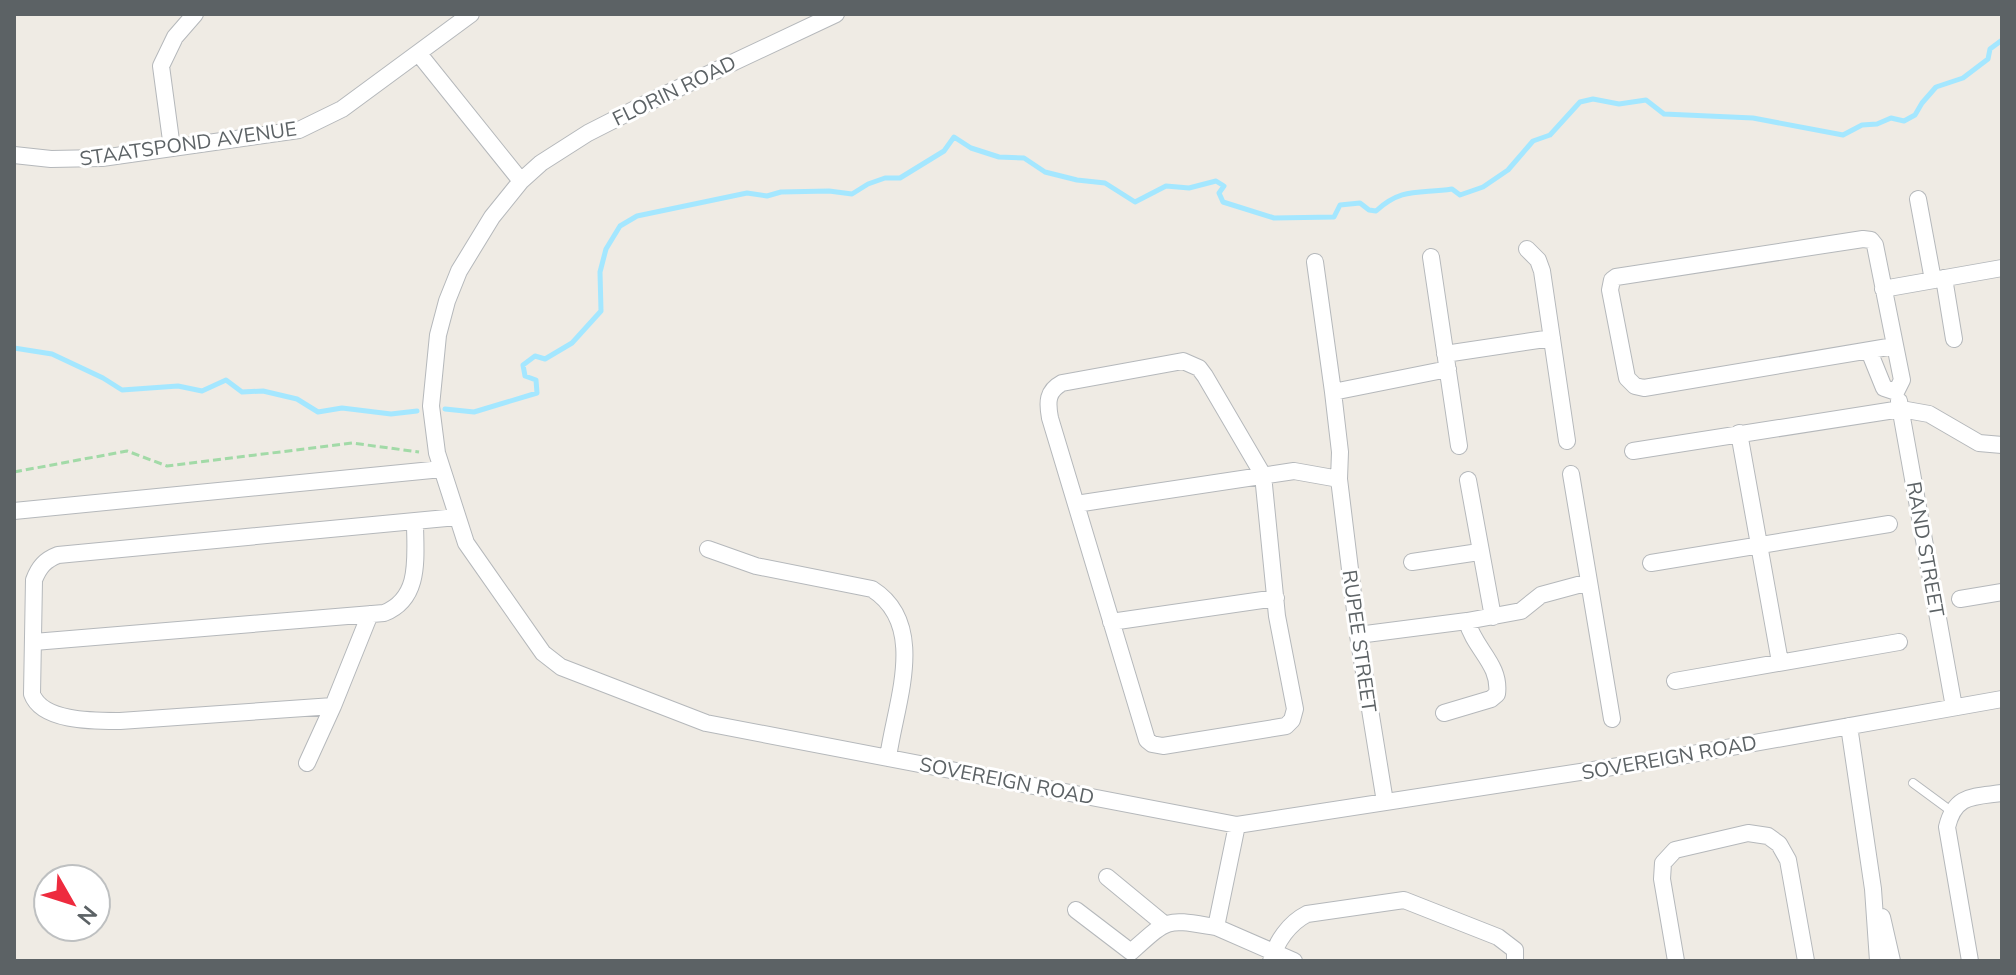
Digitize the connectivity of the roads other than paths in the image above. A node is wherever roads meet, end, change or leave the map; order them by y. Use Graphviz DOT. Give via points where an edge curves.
graph roads {
  1 [pos="195,14"];
  2 [pos="471,14"];
  3 [pos="836,14"];
  4 [pos="419,54"];
  5 [pos="172,148"];
  6 [pos="14,155"];
  7 [pos="521,181"];
  8 [pos="1918,199"];
  9 [pos="1527,249"];
  10 [pos="1431,257"];
  11 [pos="1315,262"];
  12 [pos="2002,268"];
  13 [pos="1938,279"];
  14 [pos="1883,289"];
  15 [pos="1552,338"];
  16 [pos="1954,339"];
  17 [pos="1894,346"];
  18 [pos="1869,351"];
  19 [pos="1446,361"];
  20 [pos="1333,392"];
  21 [pos="1896,392"];
  22 [pos="1901,409"];
  23 [pos="1739,433"];
  24 [pos="1567,441"];
  25 [pos="2002,445"];
  26 [pos="1459,446"];
  27 [pos="1633,451"];
  28 [pos="439,461"];
  29 [pos="1571,474"];
  30 [pos="1263,475"];
  31 [pos="1339,479"];
  32 [pos="1468,480"];
  33 [pos="1076,504"];
  34 [pos="14,511"];
  35 [pos="457,517"];
  36 [pos="415,521"];
  37 [pos="1889,524"];
  38 [pos="1759,546"];
  39 [pos="708,549"];
  40 [pos="1479,552"];
  41 [pos="1412,562"];
  42 [pos="1651,563"];
  43 [pos="1589,582"];
  44 [pos="2002,592"];
  45 [pos="1276,598"];
  46 [pos="1960,599"];
  47 [pos="370,614"];
  48 [pos="1493,617"];
  49 [pos="1467,621"];
  50 [pos="1111,622"];
  51 [pos="1358,635"];
  52 [pos="34,642"];
  53 [pos="1899,642"];
  54 [pos="1780,662"];
  55 [pos="1675,681"];
  56 [pos="2002,699"];
  57 [pos="333,706"];
  58 [pos="1954,707"];
  59 [pos="1444,713"];
  60 [pos="1612,719"];
  61 [pos="1849,726"];
  62 [pos="888,758"];
  63 [pos="307,763"];
  64 [pos="1913,783"];
  65 [pos="2002,793"];
  66 [pos="1385,802"];
  67 [pos="1951,811"];
  68 [pos="1237,825"];
  69 [pos="1107,877"];
  70 [pos="1873,889"];
  71 [pos="1076,910"];
  72 [pos="1164,924"];
  73 [pos="1216,927"];
  74 [pos="1969,954"];
  75 [pos="1130,957"];
  76 [pos="1272,957"];
  77 [pos="1294,961"];
  78 [pos="1515,961"];
  79 [pos="1676,961"];
  80 [pos="1806,961"];
  81 [pos="1878,961"];
  82 [pos="1892,961"];
  83 [pos="1953,961"];
  1 -- 5 [label="street" via="175,37 161,66"];
  2 -- 4 [label="street, STAATSPOND AVENUE"];
  3 -- 7 [label="street, FLORIN ROAD" via="588,133"];
  4 -- 5 [label="street, STAATSPOND AVENUE" via="342,109 299,130"];
  4 -- 7 [label="street"];
  5 -- 6 [label="street, STAATSPOND AVENUE" via="102,158"];
  7 -- 28 [label="street, SOVEREIGN ROAD" via="476,242 447,301 433,375 432,431"];
  8 -- 13 [label="street"];
  9 -- 15 [label="street" via="1542,271"];
  10 -- 19 [label="street"];
  11 -- 20 [label="street, RUPEE STREET"];
  12 -- 13 [label="street"];
  13 -- 14 [label="street"];
  13 -- 16 [label="street"];
  14 -- 17 [label="street"];
  14 -- 18 [label="street" via="1875,245 1863,239 1612,280 1627,378 1635,386"];
  15 -- 19 [label="street"];
  15 -- 24 [label="street"];
  17 -- 18 [label="street"];
  17 -- 21 [label="street" via="1902,380"];
  18 -- 21 [label="street" via="1884,388"];
  19 -- 20 [label="street"];
  19 -- 26 [label="street"];
  20 -- 31 [label="street, RUPEE STREET"];
  21 -- 22 [label="street, RAND STREET"];
  22 -- 23 [label="street"];
  22 -- 25 [label="street" via="1929,414 1979,443"];
  22 -- 58 [label="street, RAND STREET"];
  23 -- 27 [label="street"];
  23 -- 38 [label="street"];
  28 -- 34 [label="street"];
  28 -- 35 [label="street, SOVEREIGN ROAD"];
  29 -- 43 [label="street"];
  30 -- 31 [label="street" via="1294,471"];
  30 -- 33 [label="street"];
  30 -- 33 [label="street" via="1199,368 1167,362 1062,383 1050,393 1050,418"];
  30 -- 45 [label="street"];
  31 -- 51 [label="street, RUPEE STREET"];
  32 -- 40 [label="street"];
  33 -- 50 [label="street"];
  35 -- 36 [label="street"];
  35 -- 62 [label="street, SOVEREIGN ROAD" via="466,543 492,582 543,653 561,667 706,723"];
  36 -- 47 [label="street" via="414,571 407,596 395,608"];
  36 -- 52 [label="street" via="58,555 41,565 34,580"];
  37 -- 38 [label="street"];
  38 -- 42 [label="street"];
  38 -- 54 [label="street"];
  39 -- 62 [label="street" via="756,566 872,589 887,599 905,639"];
  40 -- 41 [label="street"];
  40 -- 48 [label="street"];
  43 -- 48 [label="street" via="1541,595 1521,611"];
  43 -- 60 [label="street"];
  44 -- 46 [label="street"];
  45 -- 50 [label="street"];
  45 -- 50 [label="street" via="1295,709 1292,720 1286,726 1163,746 1147,740"];
  47 -- 52 [label="street"];
  47 -- 57 [label="street"];
  48 -- 49 [label="street"];
  49 -- 51 [label="street"];
  49 -- 59 [label="street" via="1475,645 1492,664 1497,694"];
  51 -- 66 [label="street, RUPEE STREET"];
  52 -- 57 [label="street" via="33,700 60,715 120,721"];
  53 -- 54 [label="street"];
  54 -- 55 [label="street"];
  56 -- 58 [label="street, SOVEREIGN ROAD"];
  57 -- 63 [label="street"];
  58 -- 61 [label="street, SOVEREIGN ROAD"];
  61 -- 66 [label="street, SOVEREIGN ROAD"];
  61 -- 70 [label="street"];
  62 -- 68 [label="street, SOVEREIGN ROAD"];
  64 -- 67 [label="lane"];
  65 -- 67 [label="street" via="1969,798"];
  66 -- 68 [label="street, SOVEREIGN ROAD"];
  67 -- 74 [label="street" via="1949,845"];
  68 -- 73 [label="street"];
  69 -- 72 [label="street"];
  70 -- 81 [label="street"];
  70 -- 82 [label="street"];
  71 -- 75 [label="street"];
  72 -- 73 [label="street"];
  72 -- 75 [label="street"];
  73 -- 76 [label="street"];
  74 -- 83 [label="street"];
  76 -- 77 [label="street"];
  76 -- 78 [label="street" via="1292,925 1307,914 1404,900 1498,937 1515,950"];
  79 -- 80 [label="street" via="1663,863 1684,847 1748,833 1768,836 1788,860"];
}
